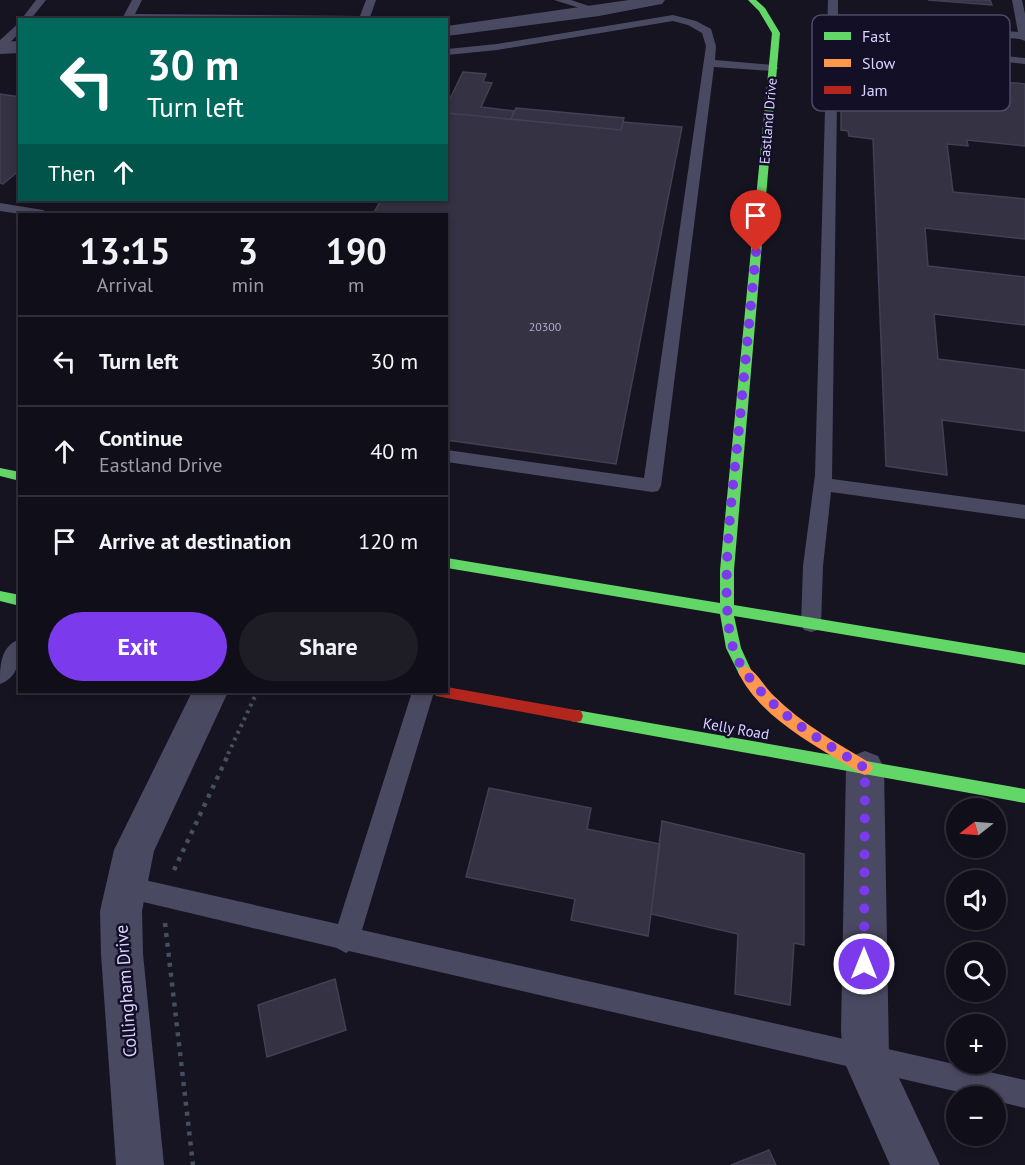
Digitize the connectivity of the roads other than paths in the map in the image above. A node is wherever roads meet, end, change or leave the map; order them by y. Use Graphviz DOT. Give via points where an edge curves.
graph roads {
  1 [pos="41,0"];
  2 [pos="137,0"];
  3 [pos="371,0"];
  4 [pos="559,0"];
  5 [pos="752,0"];
  6 [pos="1017,0"];
  7 [pos="647,1"];
  8 [pos="599,11"];
  9 [pos="26,18"];
  10 [pos="240,18"];
  11 [pos="364,18"];
  12 [pos="18,26"];
  13 [pos="448,31"];
  14 [pos="1024,37"];
  15 [pos="18,47"];
  16 [pos="0,48"];
  17 [pos="448,52"];
  18 [pos="1010,60"];
  19 [pos="1025,61"];
  20 [pos="709,63"];
  21 [pos="773,68"];
  22 [pos="831,111"];
  23 [pos="18,196"];
  24 [pos="1,209"];
  25 [pos="35,213"];
  26 [pos="448,456"];
  27 [pos="0,472"];
  28 [pos="18,476"];
  29 [pos="823,484"];
  30 [pos="1025,512"];
  31 [pos="448,563"];
  32 [pos="0,596"];
  33 [pos="18,600"];
  34 [pos="727,609"];
  35 [pos="811,624"];
  36 [pos="18,650"];
  37 [pos="1025,659"];
  38 [pos="0,675"];
  39 [pos="210,693"];
  40 [pos="423,693"];
  41 [pos="447,693"];
  42 [pos="865,768"];
  43 [pos="1025,796"];
  44 [pos="127,888"];
  45 [pos="346,940"];
  46 [pos="866,1059"];
  47 [pos="1025,1094"];
  48 [pos="140,1165"];
  49 [pos="916,1165"];
  1 -- 9 [label="lane"];
  2 -- 10 [label="lane" via="128,17"];
  3 -- 11 [label="lane"];
  4 -- 8 [label="lane"];
  5 -- 21 [label="street, Eastland Drive" via="776,33"];
  6 -- 14 [label="lane"];
  7 -- 8 [label="street"];
  8 -- 13 [label="street"];
  12 -- 16 [label="lane"];
  15 -- 16 [label="street"];
  17 -- 20 [label="lane" via="673,18 707,31 711,46"];
  18 -- 19 [label="lane"];
  20 -- 21 [label="lane"];
  20 -- 26 [label="lane" via="652,486"];
  21 -- 34 [label="street, Eastland Drive" via="730,529"];
  22 -- 29 [label="lane"];
  23 -- 24 [label="lane"];
  24 -- 25 [label="lane"];
  27 -- 28 [label="street"];
  29 -- 30 [label="lane"];
  29 -- 35 [label="lane"];
  31 -- 34 [label="street"];
  32 -- 33 [label="street"];
  34 -- 35 [label="street"];
  34 -- 42 [label="street, Eastland Drive" via="730,642 737,660 764,696 806,730"];
  35 -- 37 [label="street"];
  36 -- 38 [label="lane"];
  39 -- 44 [label="street, Collingham Drive" via="134,850"];
  40 -- 45 [label="lane"];
  41 -- 42 [label="street, Kelly Road"];
  42 -- 43 [label="street, Kelly Road"];
  42 -- 46 [label="street"];
  44 -- 45 [label="lane"];
  44 -- 48 [label="street, Collingham Drive" via="121,911 122,954"];
  45 -- 46 [label="lane"];
  46 -- 47 [label="lane"];
  46 -- 49 [label="street"];
}
